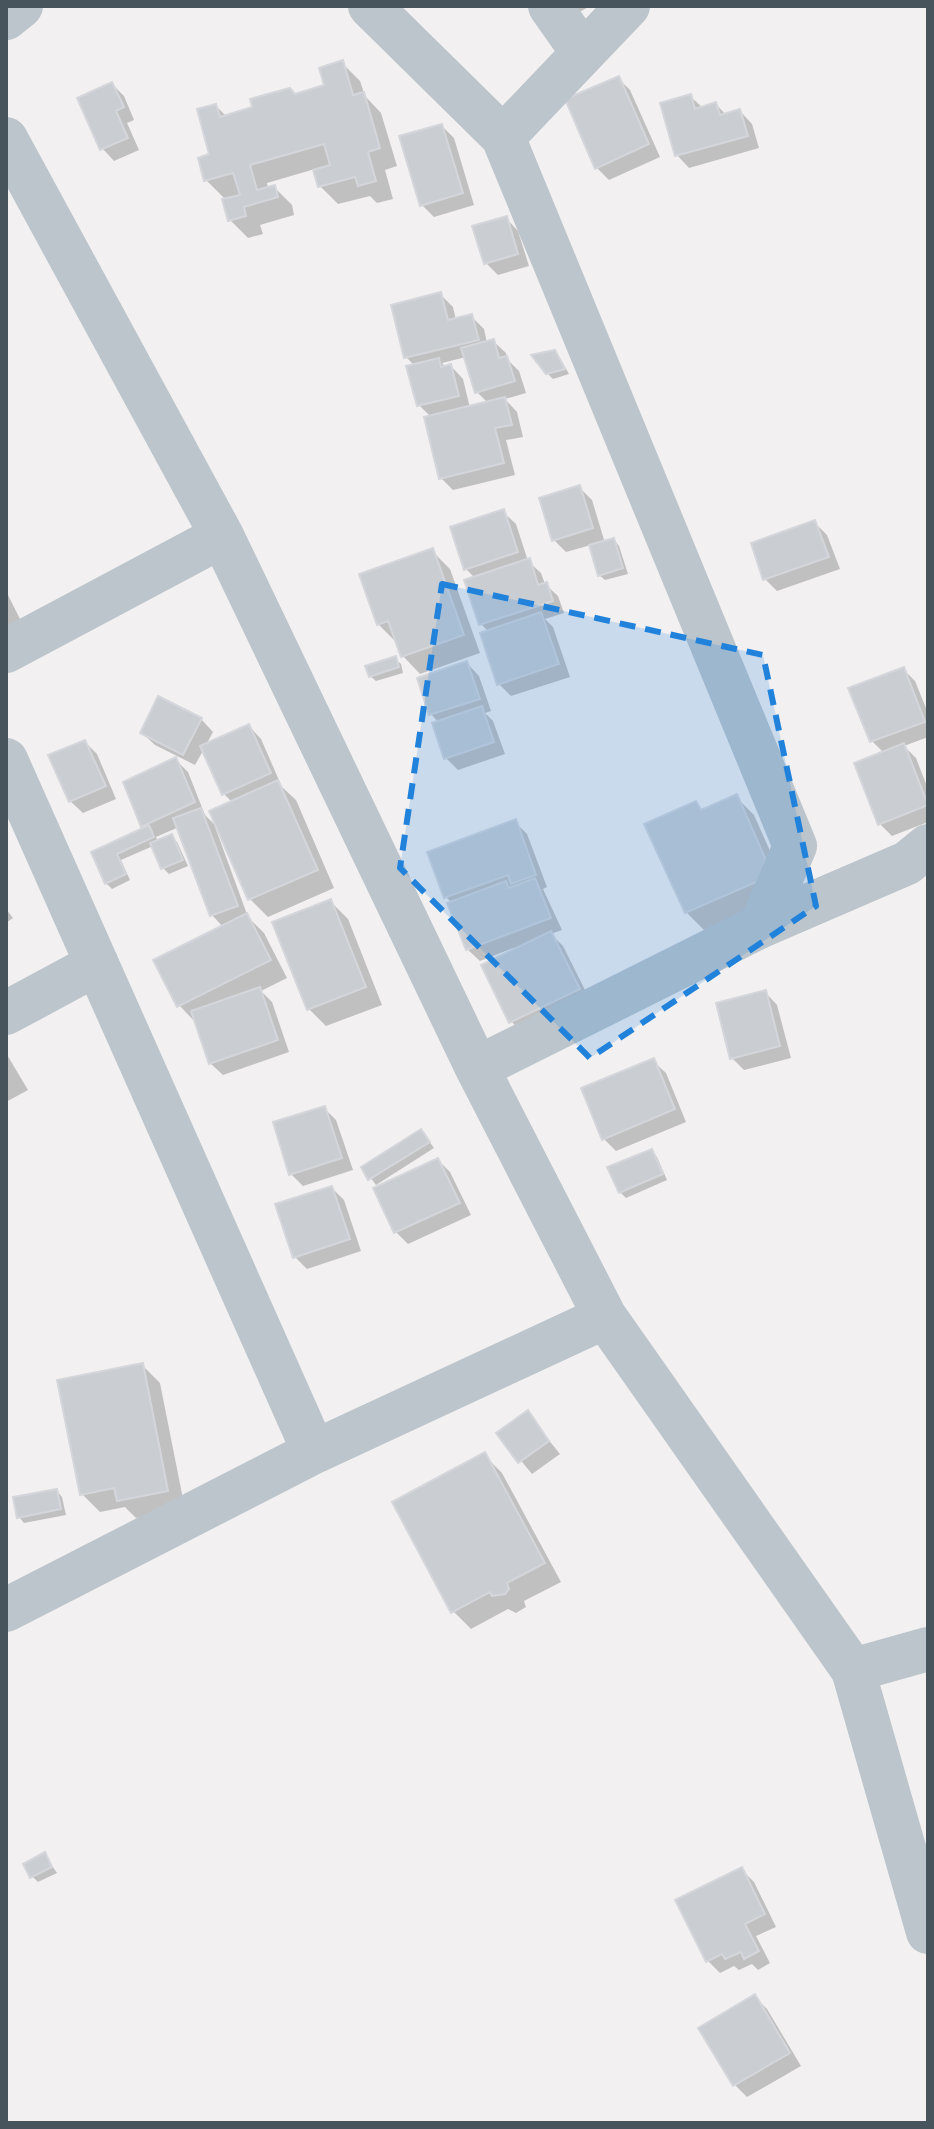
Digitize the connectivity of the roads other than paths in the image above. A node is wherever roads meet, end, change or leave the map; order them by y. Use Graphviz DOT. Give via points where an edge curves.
graph roads {
  1 [pos="21,6"];
  2 [pos="370,6"];
  3 [pos="550,6"];
  4 [pos="628,6"];
  5 [pos="6,18"];
  6 [pos="583,53"];
  7 [pos="503,137"];
  8 [pos="6,139"];
  9 [pos="222,536"];
  10 [pos="6,651"];
  11 [pos="6,760"];
  12 [pos="928,846"];
  13 [pos="761,926"];
  14 [pos="97,964"];
  15 [pos="6,1013"];
  16 [pos="477,1068"];
  17 [pos="605,1317"];
  18 [pos="314,1452"];
  19 [pos="12,1594"];
  20 [pos="928,1649"];
  21 [pos="853,1670"];
  22 [pos="928,1932"];
  1 -- 5 [label="street"];
  2 -- 7 [label="street"];
  3 -- 6 [label="street"];
  4 -- 6 [label="street"];
  6 -- 7 [label="street"];
  7 -- 13 [label="street" via="795,846"];
  8 -- 9 [label="street"];
  9 -- 10 [label="street"];
  9 -- 16 [label="street"];
  11 -- 14 [label="street"];
  12 -- 13 [label="street" via="907,863"];
  13 -- 16 [label="street"];
  14 -- 15 [label="street"];
  14 -- 18 [label="street"];
  16 -- 17 [label="street"];
  17 -- 18 [label="street"];
  17 -- 21 [label="street"];
  18 -- 19 [label="street"];
  20 -- 21 [label="street"];
  21 -- 22 [label="street"];
}
